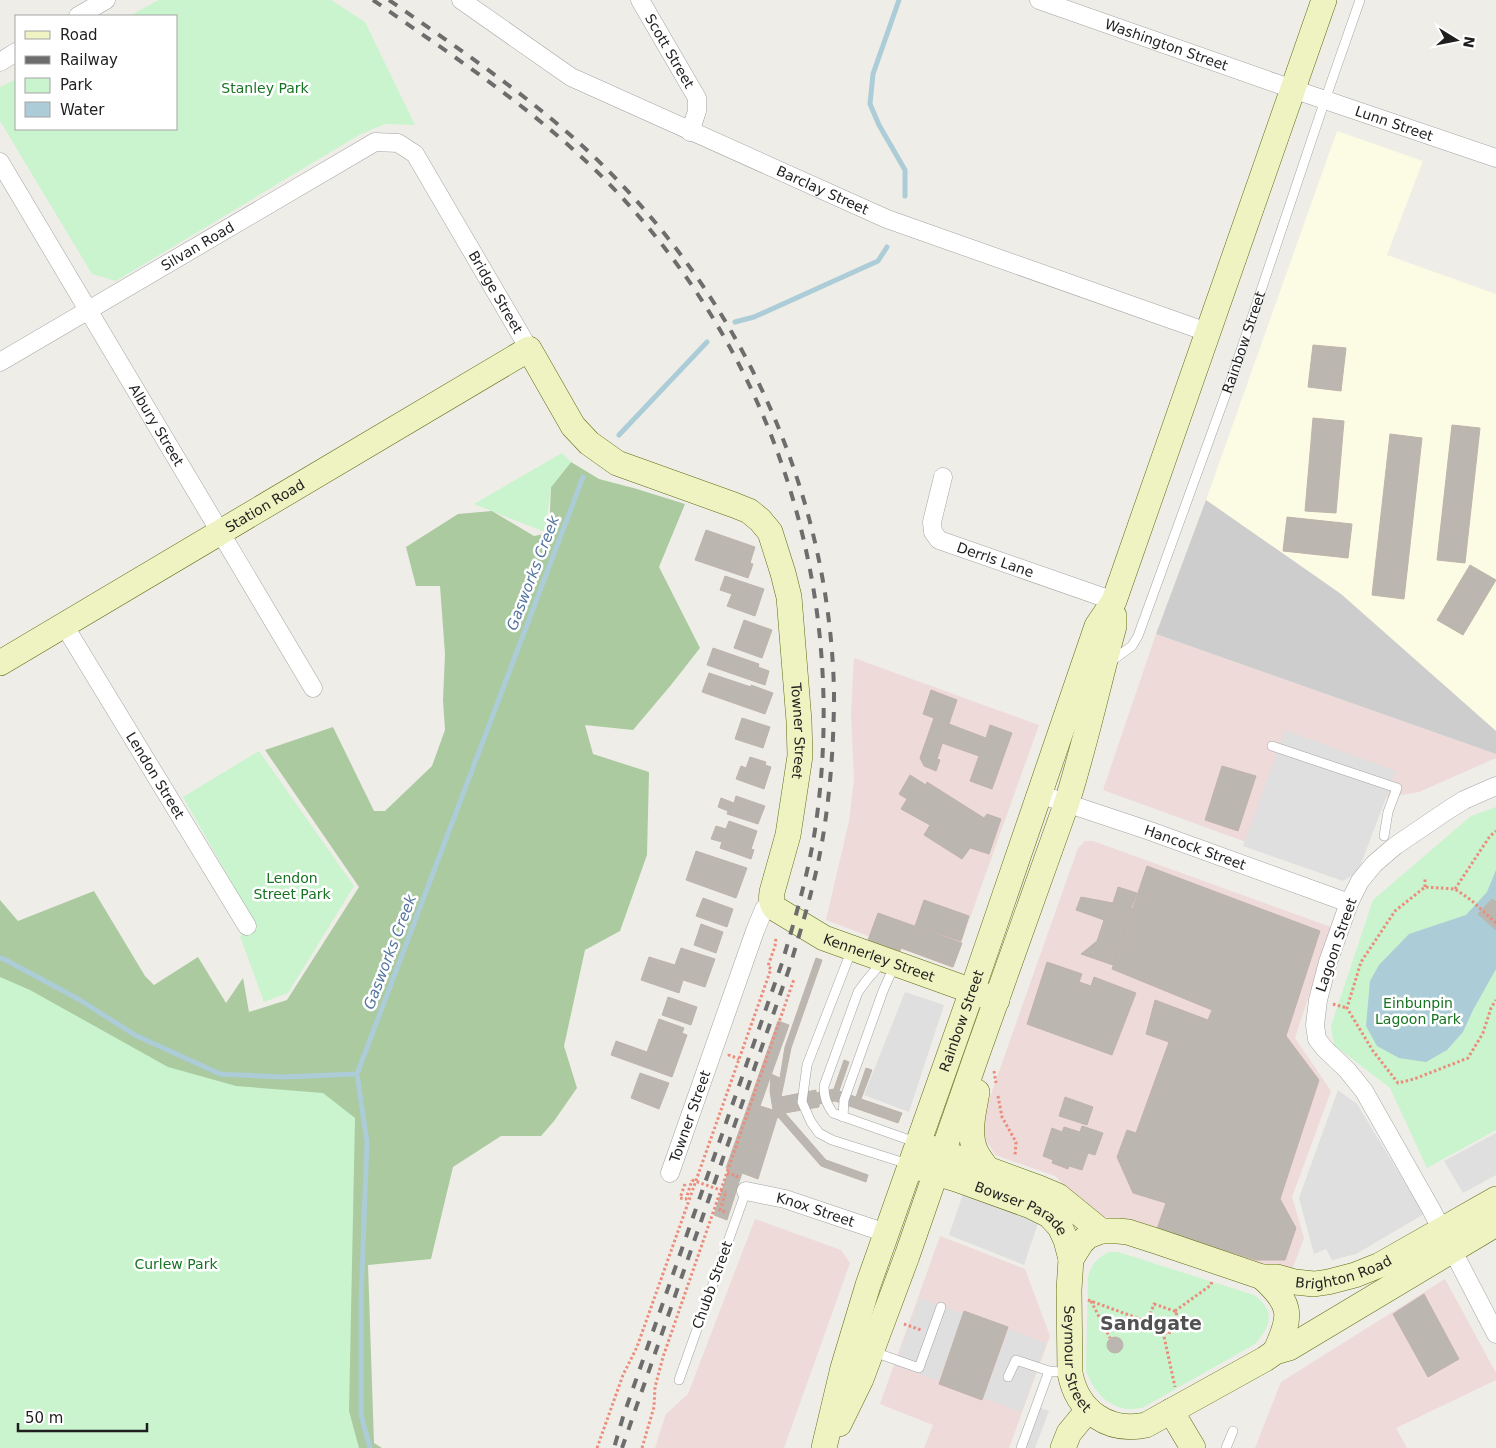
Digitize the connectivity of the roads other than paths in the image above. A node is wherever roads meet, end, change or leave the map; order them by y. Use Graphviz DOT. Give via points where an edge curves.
graph roads {
  1 [pos="106,0"];
  2 [pos="461,0"];
  3 [pos="640,0"];
  4 [pos="1039,0"];
  5 [pos="1360,0"];
  6 [pos="1325,1"];
  7 [pos="80,15"];
  8 [pos="15,53"];
  9 [pos="0,62"];
  10 [pos="1294,89"];
  11 [pos="1325,100"];
  12 [pos="690,132"];
  13 [pos="398,143"];
  14 [pos="1496,158"];
  15 [pos="0,162"];
  16 [pos="88,310"];
  17 [pos="1207,332"];
  18 [pos="529,349"];
  19 [pos="0,362"];
  20 [pos="589,443"];
  21 [pos="943,477"];
  22 [pos="219,532"];
  23 [pos="1114,601"];
  24 [pos="64,625"];
  25 [pos="0,663"];
  26 [pos="1103,667"];
  27 [pos="313,688"];
  28 [pos="1272,746"];
  29 [pos="1496,786"];
  30 [pos="1040,794"];
  31 [pos="1066,802"];
  32 [pos="1384,836"];
  33 [pos="771,902"];
  34 [pos="1349,903"];
  35 [pos="247,926"];
  36 [pos="852,949"];
  37 [pos="889,962"];
  38 [pos="972,991"];
  39 [pos="997,1000"];
  40 [pos="985,1064"];
  41 [pos="843,1117"];
  42 [pos="914,1154"];
  43 [pos="940,1162"];
  44 [pos="987,1169"];
  45 [pos="678,1177"];
  46 [pos="741,1186"];
  47 [pos="1496,1199"];
  48 [pos="1496,1224"];
  49 [pos="1102,1231"];
  50 [pos="886,1233"];
  51 [pos="1447,1240"];
  52 [pos="1071,1259"];
  53 [pos="1262,1277"];
  54 [pos="941,1307"];
  55 [pos="1496,1334"];
  56 [pos="861,1348"];
  57 [pos="1275,1352"];
  58 [pos="1060,1372"];
  59 [pos="1008,1377"];
  60 [pos="679,1380"];
  61 [pos="1174,1402"];
  62 [pos="1088,1410"];
  63 [pos="1233,1431"];
  64 [pos="825,1448"];
  65 [pos="1020,1448"];
  66 [pos="1063,1448"];
  67 [pos="1193,1448"];
  68 [pos="1226,1448"];
  1 -- 7 [label="street"];
  2 -- 12 [label="street, Barclay Street" via="571,77"];
  3 -- 12 [label="street, Scott Street" via="696,98 697,111"];
  4 -- 10 [label="street, Washington Street"];
  5 -- 11 [label="lane, Rainbow Street"];
  6 -- 10 [label="main road, Rainbow Street"];
  8 -- 9 [label="street"];
  10 -- 11 [label="street, Lunn Street"];
  10 -- 17 [label="main road, Rainbow Street"];
  11 -- 14 [label="street, Lunn Street"];
  11 -- 26 [label="lane, Rainbow Street" via="1232,377 1138,636 1132,646"];
  12 -- 17 [label="street, Barclay Street" via="887,219"];
  13 -- 16 [label="street, Silvan Road" via="375,142"];
  13 -- 18 [label="street, Bridge Street" via="415,154"];
  15 -- 16 [label="street, Albury Street"];
  16 -- 19 [label="street, Silvan Road"];
  16 -- 22 [label="street, Albury Street"];
  17 -- 23 [label="main road, Rainbow Street"];
  18 -- 20 [label="main road, Bridge Street" via="573,426"];
  18 -- 22 [label="main road, Station Road"];
  20 -- 33 [label="main road, Towner Street" via="617,463 749,511 770,532 789,597 800,720 800,756 788,835"];
  21 -- 23 [label="street, Derrls Lane" via="932,522 933,532 939,540"];
  22 -- 24 [label="main road, Station Road"];
  22 -- 27 [label="street, Albury Street"];
  23 -- 26 [label="main road, Rainbow Street" via="1114,626"];
  23 -- 30 [label="main road, Rainbow Street" via="1097,626"];
  24 -- 25 [label="main road, Station Road"];
  24 -- 35 [label="street, Lendon Street"];
  26 -- 31 [label="main road, Rainbow Street"];
  28 -- 32 [label="lane" via="1396,788"];
  29 -- 34 [label="street, Lagoon Street" via="1464,800 1394,846 1360,881"];
  30 -- 31 [label="street, Hancock Street"];
  30 -- 38 [label="main road, Rainbow Street"];
  31 -- 34 [label="street, Hancock Street"];
  31 -- 39 [label="main road, Rainbow Street"];
  33 -- 36 [label="main road, Kennerley Street" via="776,909 811,931"];
  33 -- 45 [label="street, Towner Street" via="764,909 755,931"];
  34 -- 51 [label="street, Lagoon Street" via="1318,1000 1314,1025 1317,1039 1364,1091"];
  36 -- 37 [label="main road, Kennerley Street"];
  36 -- 42 [label="lane" via="807,1065 802,1102 819,1133 832,1140"];
  37 -- 38 [label="main road, Kennerley Street"];
  37 -- 41 [label="lane" via="883,991 844,1100"];
  37 -- 41 [label="lane" via="858,992 824,1086 827,1105 832,1113"];
  38 -- 39 [label="main road, Kennerley Street"];
  38 -- 42 [label="main road, Rainbow Street"];
  39 -- 40 [label="main road, Rainbow Street"];
  40 -- 43 [label="main road, Rainbow Street"];
  40 -- 44 [label="main road" via="972,1126 976,1151"];
  41 -- 42 [label="lane"];
  42 -- 43 [label="main road, Bowser Parade"];
  42 -- 50 [label="main road, Rainbow Street"];
  43 -- 44 [label="main road, Bowser Parade"];
  43 -- 52 [label="main road, Bowser Parade" via="1049,1214 1060,1226"];
  43 -- 56 [label="main road, Rainbow Street"];
  44 -- 49 [label="main road, Bowser Parade" via="1058,1196"];
  46 -- 50 [label="street, Knox Street"];
  46 -- 60 [label="lane, Chubb Street"];
  47 -- 51 [label="main road, Brighton Road"];
  48 -- 51 [label="main road, Brighton Road"];
  49 -- 52 [label="main road, Bowser Parade" via="1081,1242"];
  49 -- 53 [label="main road" via="1128,1232"];
  50 -- 56 [label="main road, Rainbow Street"];
  51 -- 53 [label="main road, Brighton Road" via="1328,1282 1314,1284"];
  51 -- 55 [label="street, Lagoon Street"];
  51 -- 57 [label="main road, Brighton Road" via="1289,1348"];
  52 -- 58 [label="main road, Seymour Street"];
  53 -- 57 [label="main road, Brighton Road" via="1281,1295 1287,1310 1287,1326"];
  54 -- 56 [label="lane" via="919,1368"];
  56 -- 64 [label="main road, Rainbow Street" via="836,1397"];
  57 -- 61 [label="main road, Brighton Road"];
  58 -- 59 [label="lane" via="1016,1360"];
  58 -- 62 [label="main road, Seymour Street"];
  58 -- 65 [label="lane"];
  61 -- 62 [label="main road, Brighton Road" via="1146,1424 1132,1426 1112,1423"];
  61 -- 67 [label="main road"];
  62 -- 66 [label="main road, Seymour Street" via="1069,1433"];
  63 -- 68 [label="lane"];
}
